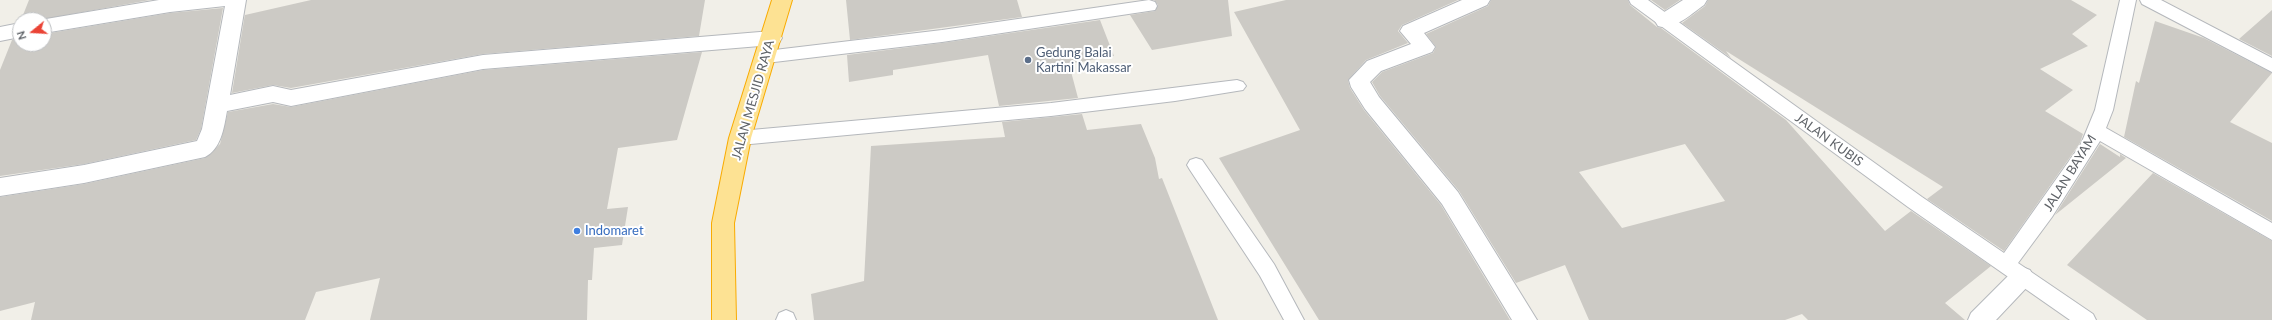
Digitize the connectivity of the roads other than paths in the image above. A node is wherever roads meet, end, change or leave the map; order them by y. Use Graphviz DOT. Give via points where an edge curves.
graph roads {
  1 [pos="221,0"];
  2 [pos="236,0"];
  3 [pos="782,0"];
  4 [pos="1480,0"];
  5 [pos="1637,0"];
  6 [pos="1696,0"];
  7 [pos="2128,0"];
  8 [pos="2148,0"];
  9 [pos="1149,6"];
  10 [pos="1665,21"];
  11 [pos="52,25"];
  12 [pos="12,32"];
  13 [pos="0,34"];
  14 [pos="769,48"];
  15 [pos="2272,66"];
  16 [pos="1237,86"];
  17 [pos="218,105"];
  18 [pos="2097,130"];
  19 [pos="740,138"];
  20 [pos="1196,165"];
  21 [pos="0,187"];
  22 [pos="2272,232"];
  23 [pos="2013,272"];
  24 [pos="724,320"];
  25 [pos="1294,320"];
  26 [pos="1525,320"];
  27 [pos="1980,320"];
  28 [pos="2086,320"];
  1 -- 11 [label="street" via="170,5"];
  2 -- 17 [label="street"];
  3 -- 14 [label="highway, JALAN MESJID RAYA"];
  4 -- 26 [label="street" via="1410,31 1425,47 1374,66 1359,80 1372,103 1450,198"];
  5 -- 10 [label="lane, JALAN KUBIS"];
  6 -- 10 [label="street"];
  7 -- 18 [label="lane, JALAN BAYAM" via="2104,110"];
  8 -- 15 [label="lane"];
  9 -- 14 [label="lane" via="942,36"];
  10 -- 23 [label="lane, JALAN KUBIS"];
  12 -- 13 [label="street"];
  14 -- 17 [label="street" via="483,62 291,98 273,94"];
  14 -- 19 [label="highway, JALAN MESJID RAYA"];
  16 -- 19 [label="lane" via="1133,101 969,119"];
  17 -- 21 [label="street" via="205,148 84,174"];
  18 -- 22 [label="lane"];
  18 -- 23 [label="lane, JALAN BAYAM"];
  19 -- 24 [label="highway, JALAN MESJID RAYA" via="723,223"];
  20 -- 25 [label="lane" via="1267,270"];
  23 -- 27 [label="street, JALAN BAYAM"];
  23 -- 28 [label="lane, JALAN KUBIS"];
}
